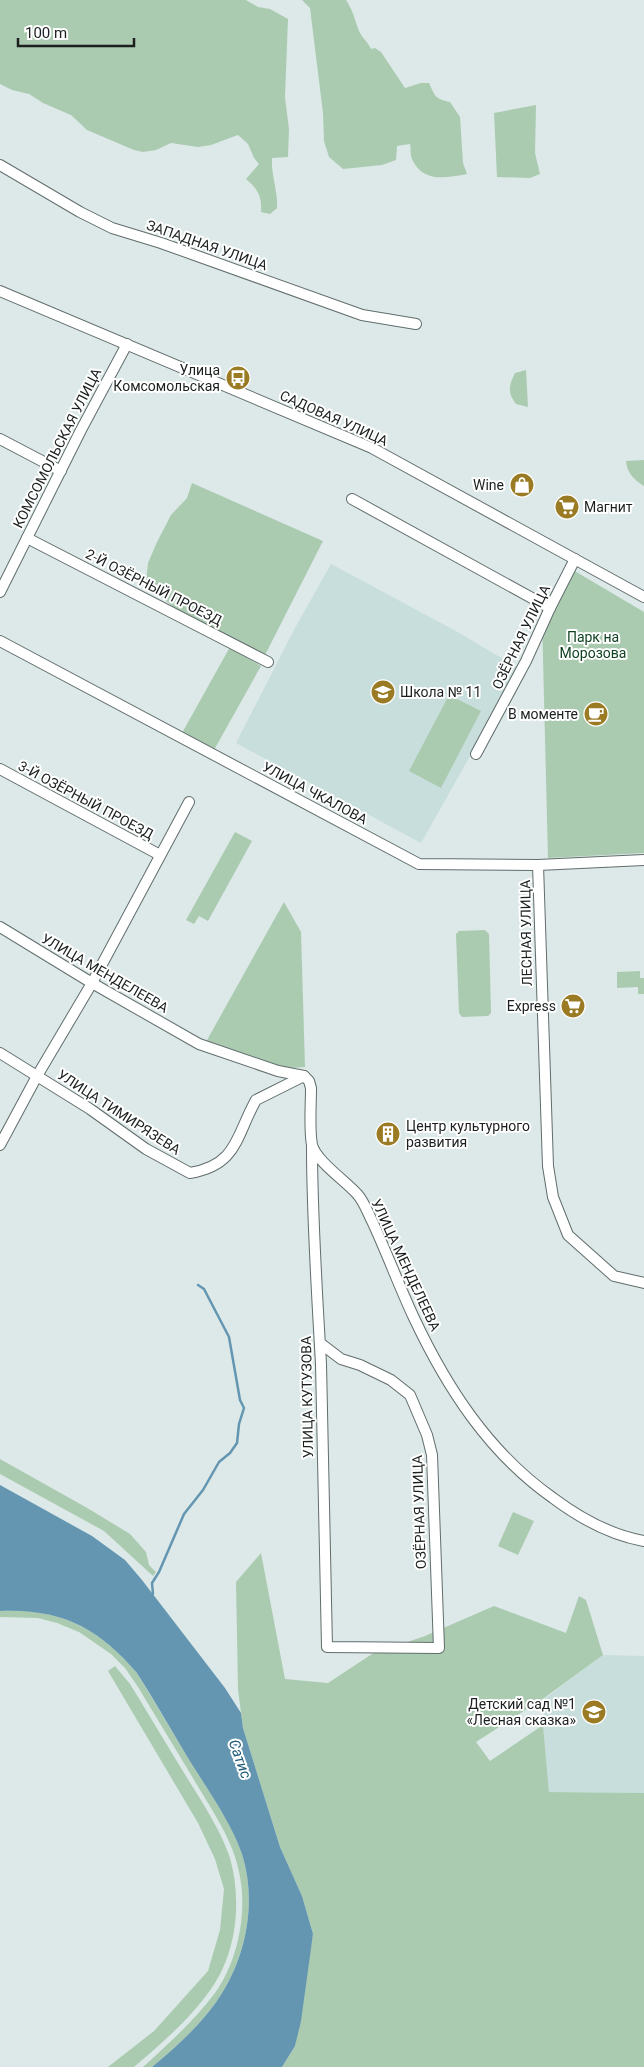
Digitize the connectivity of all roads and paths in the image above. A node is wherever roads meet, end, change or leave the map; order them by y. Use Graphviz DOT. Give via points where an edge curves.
graph roads {
  1 [pos="0,165"];
  2 [pos="0,291"];
  3 [pos="416,324"];
  4 [pos="127,344"];
  5 [pos="0,439"];
  6 [pos="60,471"];
  7 [pos="352,498"];
  8 [pos="27,538"];
  9 [pos="575,559"];
  10 [pos="0,592"];
  11 [pos="644,597"];
  12 [pos="550,608"];
  13 [pos="0,641"];
  14 [pos="268,662"];
  15 [pos="476,754"];
  16 [pos="0,769"];
  17 [pos="189,802"];
  18 [pos="160,855"];
  19 [pos="644,860"];
  20 [pos="538,865"];
  21 [pos="0,927"];
  22 [pos="92,983"];
  23 [pos="0,1053"];
  24 [pos="38,1076"];
  25 [pos="304,1076"];
  26 [pos="0,1145"];
  27 [pos="312,1146"];
  28 [pos="644,1283"];
  29 [pos="320,1343"];
  30 [pos="644,1541"];
  31 [pos="439,1648"];
  1 -- 3 [label="street, ЗАПАДНАЯ УЛИЦА" via="112,228 362,315"];
  2 -- 4 [label="street, САДОВАЯ УЛИЦА"];
  4 -- 6 [label="street, КОМСОМОЛЬСКАЯ УЛИЦА"];
  4 -- 9 [label="street, САДОВАЯ УЛИЦА" via="372,448"];
  5 -- 6 [label="street"];
  6 -- 8 [label="street, КОМСОМОЛЬСКАЯ УЛИЦА"];
  7 -- 12 [label="street"];
  8 -- 10 [label="street, КОМСОМОЛЬСКАЯ УЛИЦА"];
  8 -- 14 [label="street, 2-Й ОЗЁРНЫЙ ПРОЕЗД"];
  9 -- 11 [label="street, САДОВАЯ УЛИЦА"];
  9 -- 12 [label="street, ОЗЁРНАЯ УЛИЦА"];
  12 -- 15 [label="street, ОЗЁРНАЯ УЛИЦА" via="526,661"];
  13 -- 20 [label="street, УЛИЦА ЧКАЛОВА" via="419,864"];
  16 -- 18 [label="street, 3-Й ОЗЁРНЫЙ ПРОЕЗД"];
  17 -- 18 [label="street"];
  18 -- 22 [label="street"];
  19 -- 20 [label="street, УЛИЦА ЧКАЛОВА"];
  20 -- 28 [label="street, ЛЕСНАЯ УЛИЦА" via="548,1166 553,1197 568,1234 588,1254 614,1276"];
  21 -- 22 [label="street, УЛИЦА МЕНДЕЛЕЕВА"];
  22 -- 24 [label="street"];
  22 -- 25 [label="street, УЛИЦА МЕНДЕЛЕЕВА" via="199,1044 278,1071"];
  23 -- 24 [label="street, УЛИЦА ТИМИРЯЗЕВА"];
  24 -- 25 [label="street, УЛИЦА ТИМИРЯЗЕВА" via="146,1149 190,1173 212,1168 220,1162 238,1140 256,1100"];
  24 -- 26 [label="street"];
  25 -- 27 [label="street" via="311,1088"];
  27 -- 29 [label="street, УЛИЦА КУТУЗОВА"];
  27 -- 30 [label="street, УЛИЦА МЕНДЕЛЕЕВА" via="330,1169 358,1195 433,1354 469,1415 496,1449 530,1482 567,1509 607,1531"];
  29 -- 31 [label="street, ОЗЁРНАЯ УЛИЦА" via="341,1359 392,1380 410,1395 427,1435 432,1455"];
  29 -- 31 [label="street, УЛИЦА КУТУЗОВА" via="327,1647"];
}
